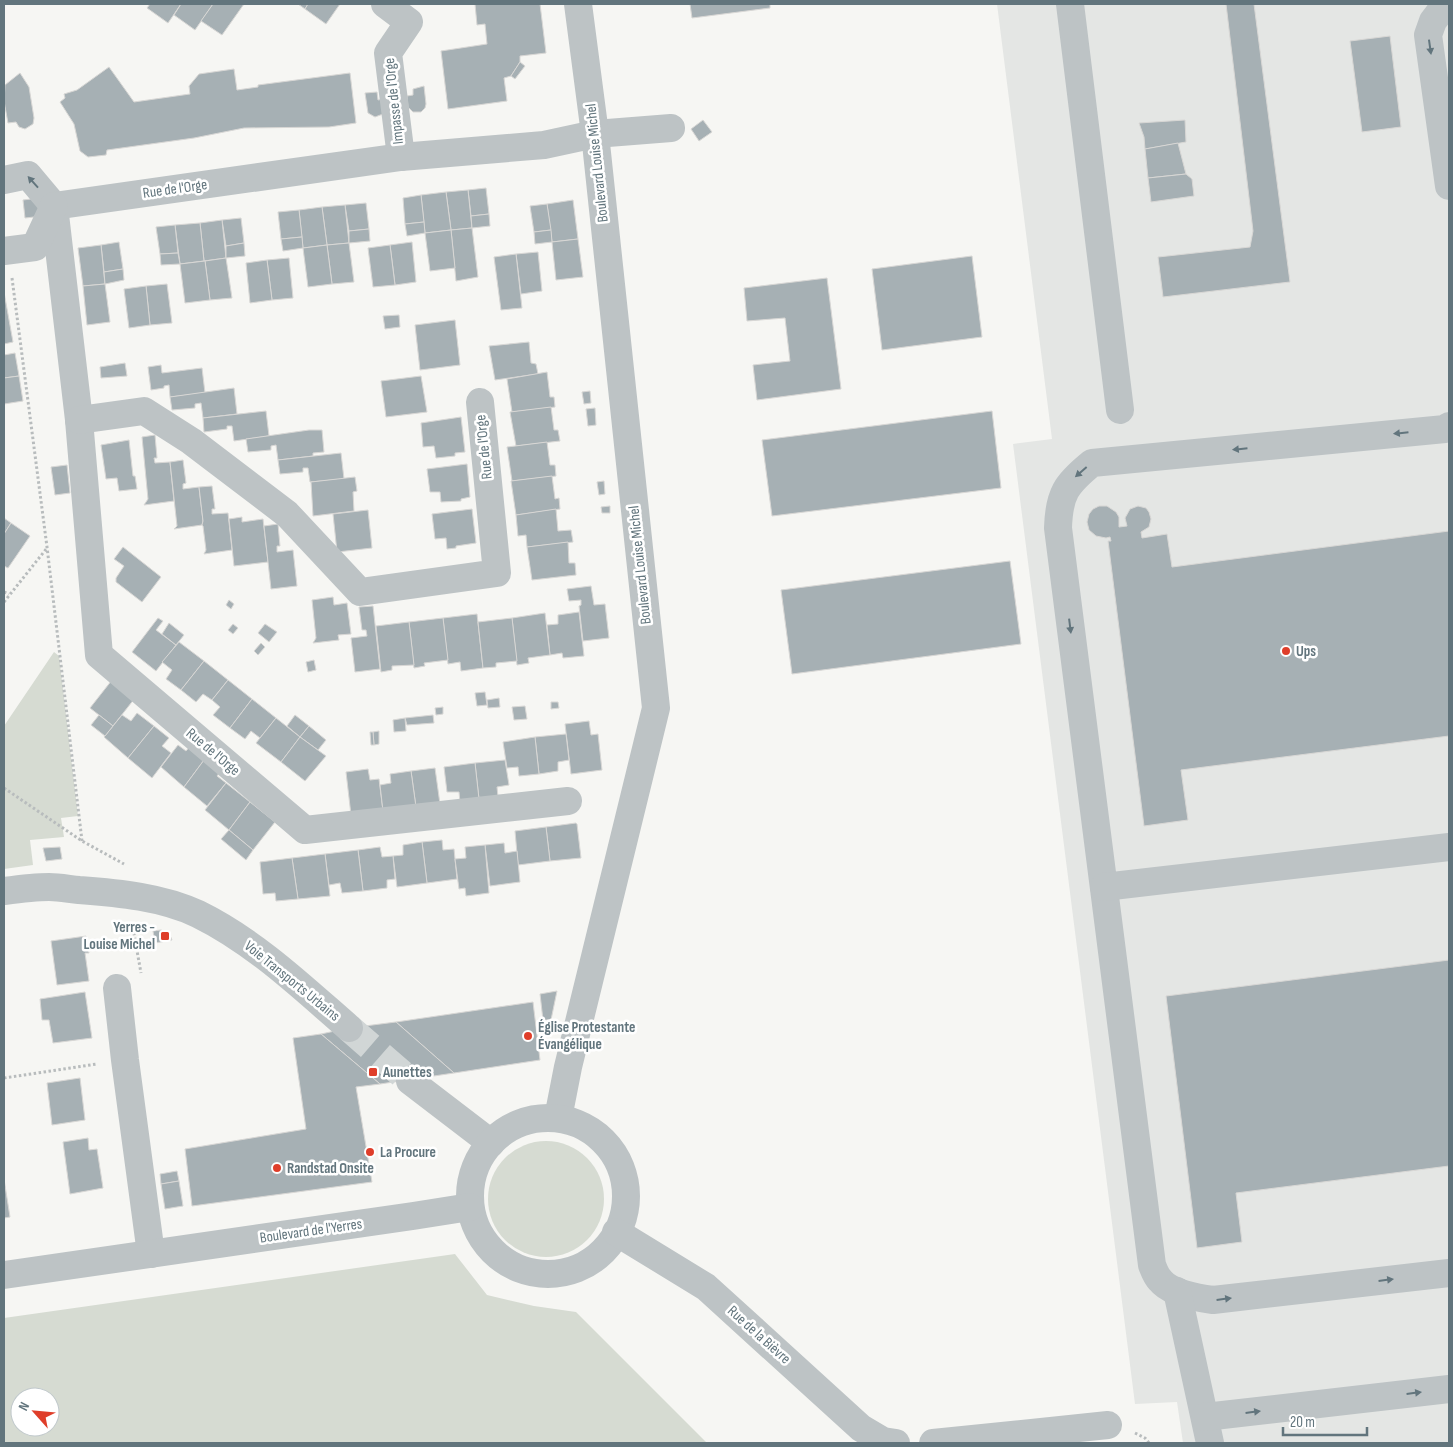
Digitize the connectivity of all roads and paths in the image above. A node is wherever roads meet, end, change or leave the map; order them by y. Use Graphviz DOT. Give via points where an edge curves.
graph roads {
  1 [pos="578,4"];
  2 [pos="1070,4"];
  3 [pos="1446,4"];
  4 [pos="392,6"];
  5 [pos="671,128"];
  6 [pos="594,134"];
  7 [pos="401,157"];
  8 [pos="4,180"];
  9 [pos="1449,186"];
  10 [pos="54,206"];
  11 [pos="6,251"];
  12 [pos="480,402"];
  13 [pos="1120,410"];
  14 [pos="79,420"];
  15 [pos="1449,426"];
  16 [pos="47,547"];
  17 [pos="4,592"];
  18 [pos="9,594"];
  19 [pos="4,602"];
  20 [pos="4,788"];
  21 [pos="568,801"];
  22 [pos="1449,847"];
  23 [pos="1104,888"];
  24 [pos="4,891"];
  25 [pos="136,896"];
  26 [pos="117,988"];
  27 [pos="349,1028"];
  28 [pos="125,1060"];
  29 [pos="4,1078"];
  30 [pos="410,1081"];
  31 [pos="558,1118"];
  32 [pos="491,1143"];
  33 [pos="470,1206"];
  34 [pos="616,1232"];
  35 [pos="151,1254"];
  36 [pos="1449,1272"];
  37 [pos="4,1275"];
  38 [pos="1177,1291"];
  39 [pos="1449,1389"];
  40 [pos="1108,1424"];
  41 [pos="1207,1430"];
  42 [pos="896,1443"];
  43 [pos="933,1443"];
  1 -- 6 [label="street, Boulevard Louise Michel"];
  2 -- 13 [label="street"];
  3 -- 9 [label="street, one-way" via="1433,21 1428,35"];
  4 -- 7 [label="street, Impasse de l'Orge" via="409,22 388,53"];
  5 -- 6 [label="street, Rue de l'Orge"];
  6 -- 7 [label="street, Rue de l'Orge" via="544,145"];
  6 -- 31 [label="street, Boulevard Louise Michel" via="656,708"];
  7 -- 10 [label="street, Rue de l'Orge"];
  10 -- 8 [label="street, one-way" via="28,175"];
  10 -- 11 [label="street" via="35,247"];
  10 -- 14 [label="street, Rue de l'Orge"];
  11 -- 16 [label="path"];
  12 -- 14 [label="street, Rue de l'Orge" via="497,573 360,592 287,514 191,441 144,411"];
  14 -- 21 [label="street, Rue de l'Orge" via="99,655 305,830"];
  15 -- 23 [label="street, one-way" via="1445,429 1092,463 1064,492 1058,528"];
  16 -- 18 [label="path"];
  16 -- 20 [label="path" via="82,841"];
  17 -- 18 [label="path"];
  18 -- 19 [label="path"];
  22 -- 23 [label="street"];
  23 -- 38 [label="street" via="1152,1265 1160,1281"];
  24 -- 25 [label="street, Voie Transports Urbains" via="50,887"];
  25 -- 26 [label="path" via="132,919 143,982"];
  25 -- 27 [label="street, Voie Transports Urbains" via="197,914 234,935 268,959"];
  26 -- 28 [label="street"];
  28 -- 29 [label="path"];
  28 -- 35 [label="street"];
  30 -- 32 [label="street"];
  31 -- 32 [label="street" via="533,1119 510,1127"];
  31 -- 34 [label="street" via="580,1124 599,1137 614,1154 624,1176 626,1199 622,1222"];
  32 -- 33 [label="street" via="478,1161 470,1183"];
  33 -- 34 [label="street" via="478,1232 493,1253 515,1267 540,1274 566,1272 590,1262 609,1244"];
  33 -- 35 [label="street, Boulevard de l'Yerres"];
  34 -- 42 [label="street, Rue de la Bièvre" via="706,1287 862,1428 884,1441"];
  35 -- 37 [label="street, Boulevard de l'Yerres"];
  38 -- 36 [label="street, one-way" via="1194,1298 1213,1300"];
  38 -- 41 [label="street"];
  41 -- 39 [label="street, one-way"];
  40 -- 43 [label="street"];
}
